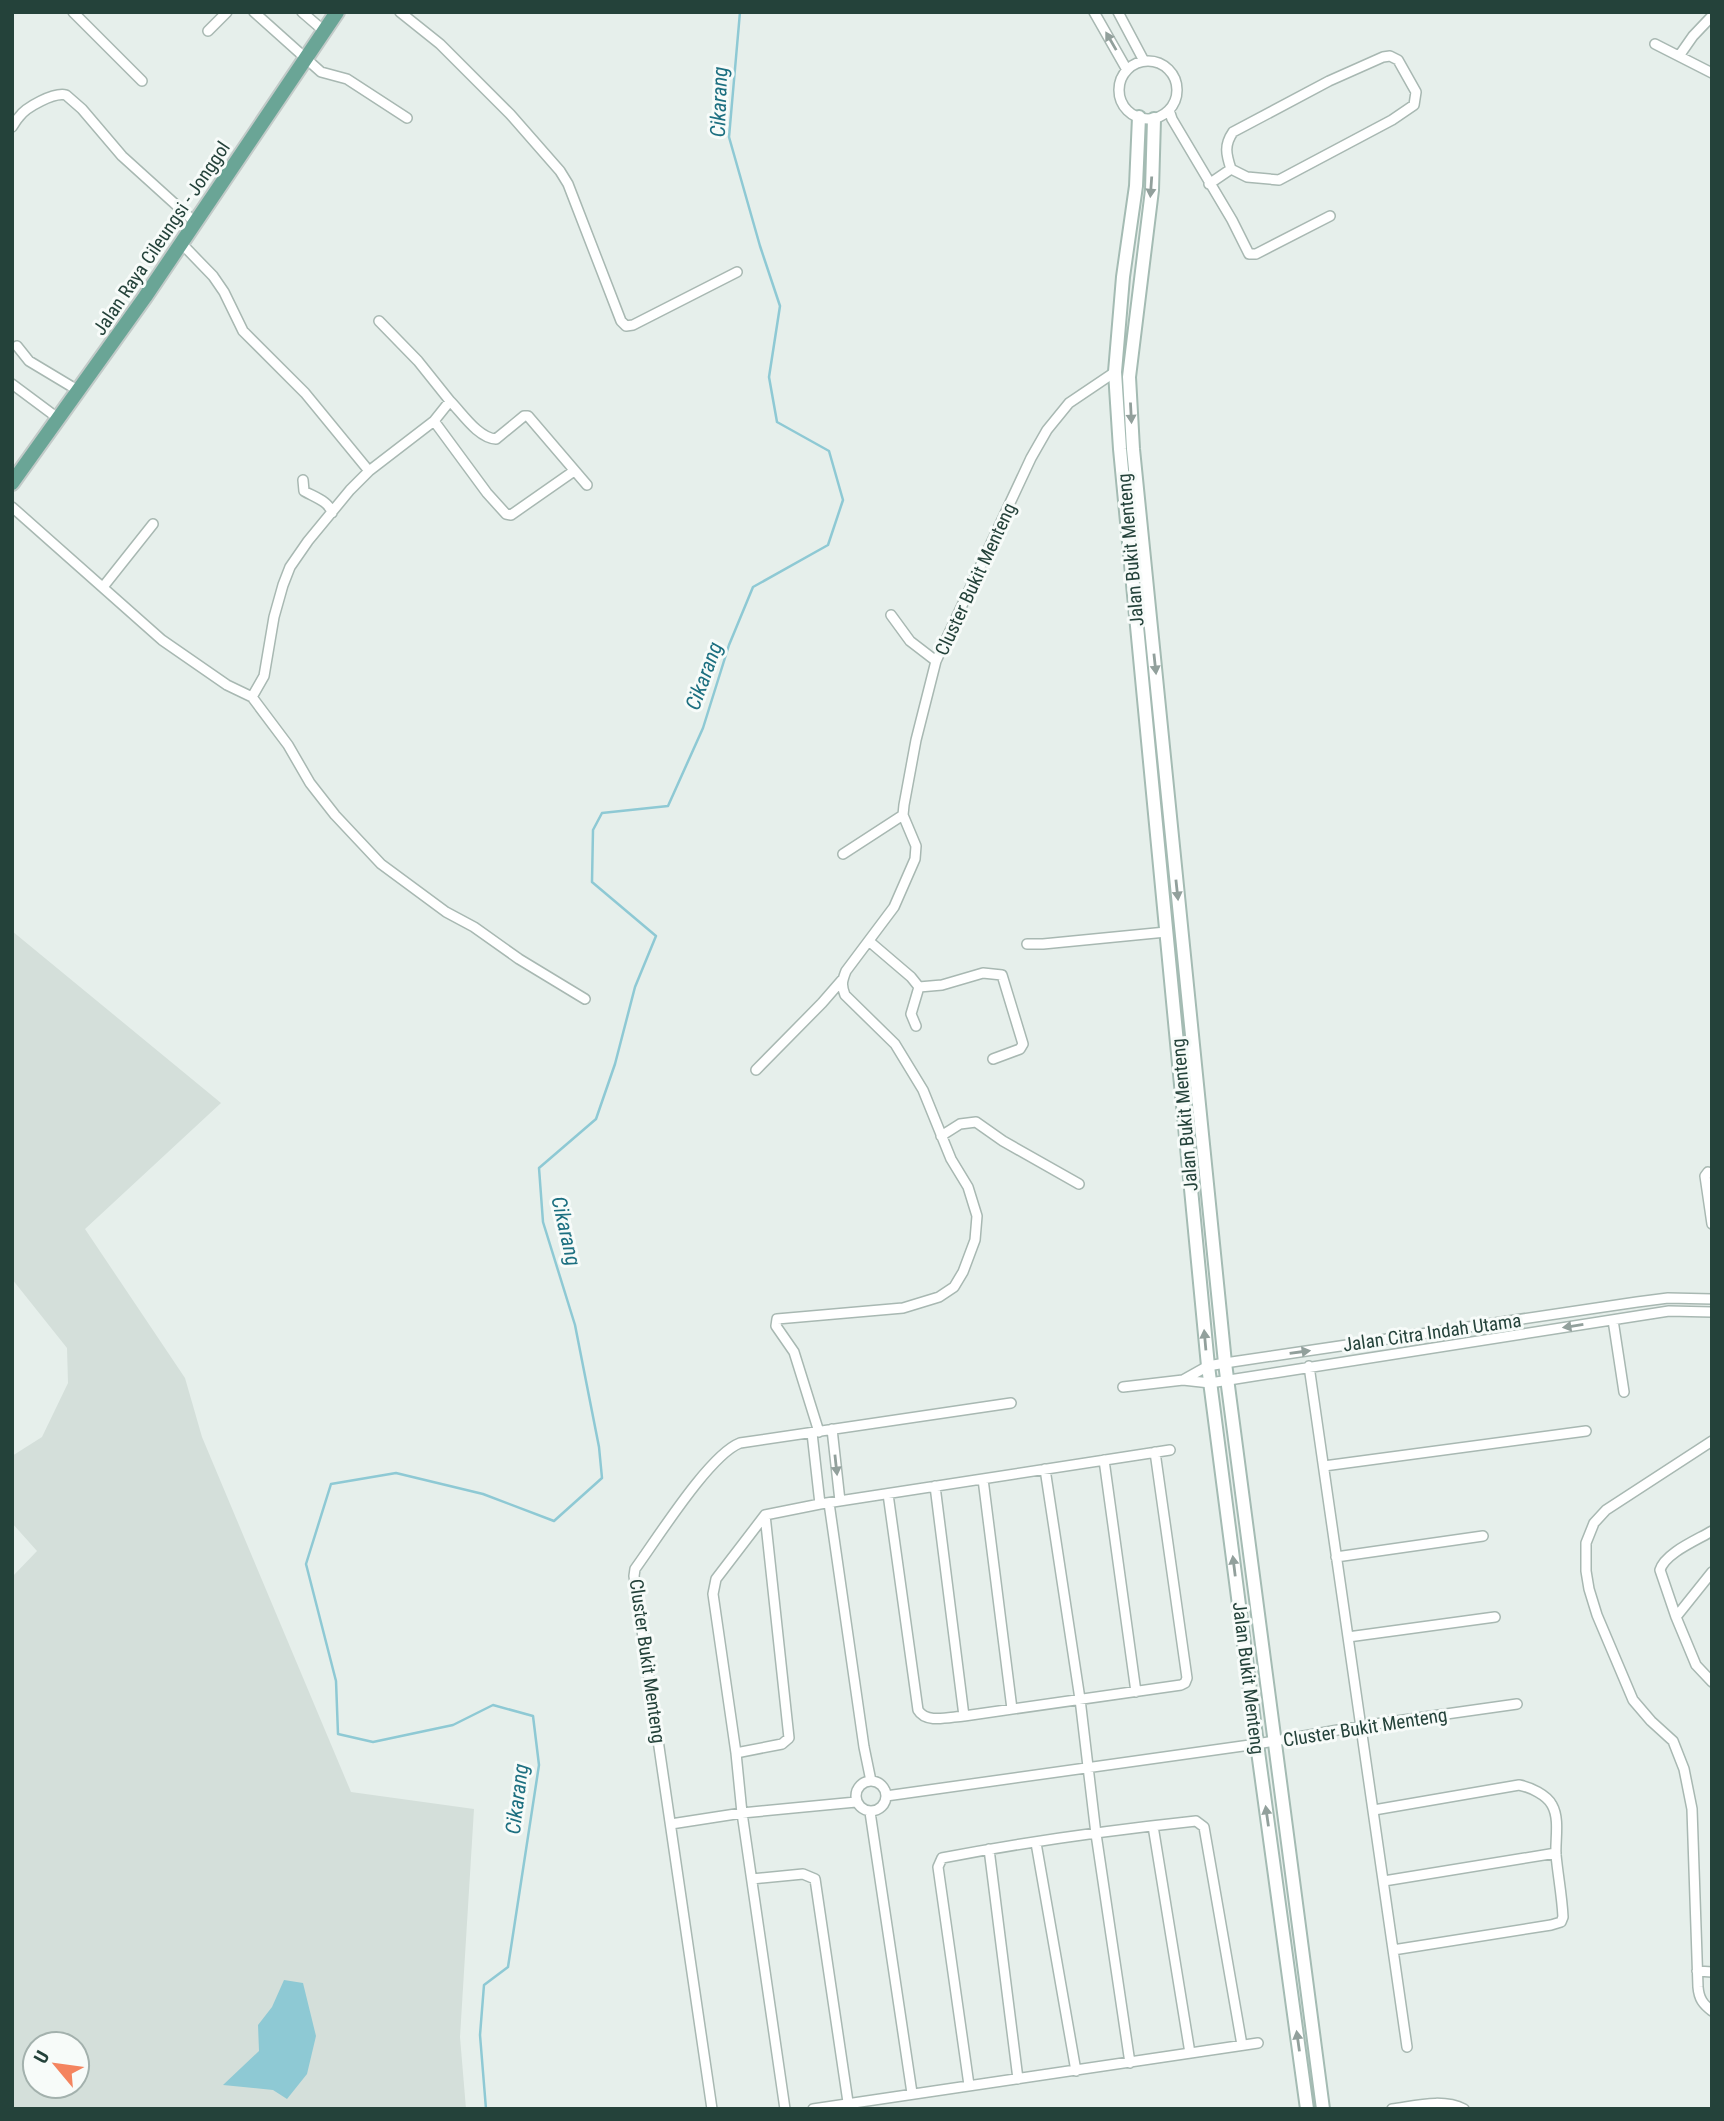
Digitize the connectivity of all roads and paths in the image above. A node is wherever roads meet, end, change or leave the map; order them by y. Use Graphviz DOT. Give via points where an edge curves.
graph roads {
  1 [pos="73,12"];
  2 [pos="227,12"];
  3 [pos="254,12"];
  4 [pos="302,12"];
  5 [pos="337,12"];
  6 [pos="400,12"];
  7 [pos="1094,12"];
  8 [pos="1118,12"];
  9 [pos="1712,16"];
  10 [pos="208,31"];
  11 [pos="324,31"];
  12 [pos="1655,44"];
  13 [pos="1679,56"];
  14 [pos="306,59"];
  15 [pos="1144,61"];
  16 [pos="1127,70"];
  17 [pos="1712,73"];
  18 [pos="142,81"];
  19 [pos="1169,110"];
  20 [pos="1139,117"];
  21 [pos="407,118"];
  22 [pos="1154,119"];
  23 [pos="12,127"];
  24 [pos="1231,169"];
  25 [pos="1209,184"];
  26 [pos="1330,216"];
  27 [pos="196,223"];
  28 [pos="182,244"];
  29 [pos="737,272"];
  30 [pos="379,321"];
  31 [pos="17,346"];
  32 [pos="1115,372"];
  33 [pos="12,384"];
  34 [pos="79,391"];
  35 [pos="450,401"];
  36 [pos="59,419"];
  37 [pos="434,421"];
  38 [pos="369,471"];
  39 [pos="574,471"];
  40 [pos="303,480"];
  41 [pos="12,483"];
  42 [pos="587,485"];
  43 [pos="12,507"];
  44 [pos="332,513"];
  45 [pos="153,524"];
  46 [pos="103,587"];
  47 [pos="891,615"];
  48 [pos="936,661"];
  49 [pos="252,697"];
  50 [pos="903,815"];
  51 [pos="844,854"];
  52 [pos="1166,932"];
  53 [pos="870,942"];
  54 [pos="1027,944"];
  55 [pos="842,980"];
  56 [pos="919,987"];
  57 [pos="584,999"];
  58 [pos="916,1026"];
  59 [pos="993,1059"];
  60 [pos="756,1070"];
  61 [pos="941,1136"];
  62 [pos="1712,1173"];
  63 [pos="1079,1184"];
  64 [pos="1712,1224"];
  65 [pos="1712,1299"];
  66 [pos="1712,1312"];
  67 [pos="1613,1320"];
  68 [pos="1225,1363"];
  69 [pos="1208,1366"];
  70 [pos="1309,1366"];
  71 [pos="1183,1380"];
  72 [pos="1227,1381"];
  73 [pos="1210,1383"];
  74 [pos="1123,1387"];
  75 [pos="1625,1392"];
  76 [pos="1011,1403"];
  77 [pos="832,1429"];
  78 [pos="1586,1431"];
  79 [pos="816,1432"];
  80 [pos="1712,1441"];
  81 [pos="1170,1450"];
  82 [pos="1155,1452"];
  83 [pos="1104,1460"];
  84 [pos="1324,1466"];
  85 [pos="1045,1469"];
  86 [pos="984,1479"];
  87 [pos="935,1486"];
  88 [pos="888,1494"];
  89 [pos="840,1501"];
  90 [pos="825,1504"];
  91 [pos="765,1515"];
  92 [pos="1712,1531"];
  93 [pos="1483,1536"];
  94 [pos="1336,1557"];
  95 [pos="1712,1572"];
  96 [pos="1496,1617"];
  97 [pos="1676,1617"];
  98 [pos="1348,1637"];
  99 [pos="1712,1682"];
  100 [pos="1136,1692"];
  101 [pos="1080,1699"];
  102 [pos="1517,1704"];
  103 [pos="1012,1709"];
  104 [pos="964,1716"];
  105 [pos="1361,1726"];
  106 [pos="1274,1741"];
  107 [pos="1257,1744"];
  108 [pos="736,1753"];
  109 [pos="1089,1768"];
  110 [pos="872,1781"];
  111 [pos="886,1796"];
  112 [pos="856,1802"];
  113 [pos="1374,1810"];
  114 [pos="870,1812"];
  115 [pos="742,1813"];
  116 [pos="671,1824"];
  117 [pos="1153,1826"];
  118 [pos="1096,1834"];
  119 [pos="1036,1843"];
  120 [pos="989,1849"];
  121 [pos="1556,1853"];
  122 [pos="752,1879"];
  123 [pos="1384,1881"];
  124 [pos="1393,1951"];
  125 [pos="1697,1971"];
  126 [pos="1712,1972"];
  127 [pos="1712,2011"];
  128 [pos="1258,2043"];
  129 [pos="1242,2045"];
  130 [pos="1407,2047"];
  131 [pos="1190,2053"];
  132 [pos="1130,2063"];
  133 [pos="1076,2071"];
  134 [pos="1018,2078"];
  135 [pos="969,2085"];
  136 [pos="912,2093"];
  137 [pos="848,2102"];
  138 [pos="712,2109"];
  139 [pos="785,2109"];
  140 [pos="813,2109"];
  141 [pos="1307,2109"];
  142 [pos="1323,2109"];
  143 [pos="1392,2109"];
  144 [pos="1464,2109"];
  1 -- 18 [label="street"];
  2 -- 10 [label="street"];
  3 -- 14 [label="street"];
  4 -- 11 [label="street"];
  5 -- 11 [label="main road, Jalan Raya Cileungsi - Jonggol"];
  6 -- 29 [label="street" via="467,70 560,171 626,326"];
  16 -- 7 [label="street, one-way"];
  8 -- 15 [label="street"];
  9 -- 13 [label="street"];
  11 -- 14 [label="main road, Jalan Raya Cileungsi - Jonggol"];
  12 -- 13 [label="street"];
  13 -- 17 [label="street"];
  14 -- 21 [label="street" via="321,72 347,79"];
  14 -- 27 [label="main road, Jalan Raya Cileungsi - Jonggol"];
  15 -- 16 [label="street"];
  15 -- 19 [label="street" via="1163,65 1172,74 1177,93"];
  16 -- 20 [label="street" via="1119,87 1121,100"];
  19 -- 22 [label="street"];
  19 -- 25 [label="street"];
  20 -- 22 [label="street"];
  20 -- 32 [label="street, Jalan Bukit Menteng"];
  22 -- 68 [label="street, Jalan Bukit Menteng, one-way" via="1152,190 1129,377"];
  23 -- 27 [label="street" via="26,110 53,94 66,95 122,156"];
  24 -- 24 [label="street" via="1247,177 1279,180 1392,120 1413,105 1416,92 1398,61 1383,57 1233,132 1226,145"];
  24 -- 25 [label="street"];
  25 -- 26 [label="street" via="1246,252 1252,255"];
  27 -- 28 [label="main road, Jalan Raya Cileungsi - Jonggol"];
  28 -- 34 [label="main road, Jalan Raya Cileungsi - Jonggol"];
  28 -- 38 [label="street" via="219,284 243,331 305,393"];
  30 -- 35 [label="street"];
  31 -- 34 [label="street" via="26,359"];
  32 -- 48 [label="street, Cluster Bukit Menteng" via="1075,398 1047,430"];
  32 -- 52 [label="street, Jalan Bukit Menteng"];
  33 -- 36 [label="street"];
  34 -- 36 [label="main road, Jalan Raya Cileungsi - Jonggol"];
  35 -- 37 [label="street"];
  35 -- 39 [label="street" via="491,439 528,416"];
  36 -- 41 [label="main road, Jalan Raya Cileungsi - Jonggol"];
  37 -- 38 [label="street"];
  37 -- 39 [label="street" via="506,514 511,515"];
  38 -- 44 [label="street"];
  39 -- 42 [label="street"];
  40 -- 44 [label="street" via="304,491 331,507"];
  43 -- 46 [label="street"];
  44 -- 49 [label="street" via="287,576 264,676"];
  45 -- 46 [label="street"];
  46 -- 49 [label="street" via="162,640"];
  47 -- 48 [label="street" via="910,640"];
  48 -- 50 [label="street, Cluster Bukit Menteng"];
  49 -- 57 [label="street" via="326,804 381,864 446,912"];
  50 -- 51 [label="street"];
  50 -- 53 [label="street" via="917,853 894,907"];
  52 -- 54 [label="street"];
  69 -- 52 [label="street, Jalan Bukit Menteng, one-way"];
  53 -- 55 [label="street"];
  53 -- 56 [label="street"];
  55 -- 60 [label="street"];
  55 -- 61 [label="street" via="845,995 895,1044 923,1090"];
  56 -- 58 [label="street" via="911,1014"];
  56 -- 59 [label="street" via="983,973 1002,975 1023,1044"];
  61 -- 63 [label="street" via="960,1124 976,1122"];
  61 -- 79 [label="street" via="968,1187 977,1216 975,1240 954,1287 939,1297 903,1308 780,1318 776,1323 794,1352"];
  62 -- 64 [label="street" via="1705,1176"];
  68 -- 65 [label="street, Jalan Citra Indah Utama, one-way" via="1637,1302"];
  66 -- 67 [label="street" via="1669,1311"];
  67 -- 70 [label="street, one-way"];
  67 -- 75 [label="street"];
  68 -- 69 [label="street, Jalan Citra Indah Utama"];
  68 -- 72 [label="street, Jalan Bukit Menteng"];
  69 -- 71 [label="street, Jalan Citra Indah Utama"];
  69 -- 73 [label="street, Jalan Bukit Menteng"];
  70 -- 72 [label="street"];
  70 -- 84 [label="street"];
  71 -- 73 [label="street"];
  71 -- 74 [label="street"];
  72 -- 73 [label="street"];
  72 -- 106 [label="street, Jalan Bukit Menteng"];
  107 -- 73 [label="street, Jalan Bukit Menteng, one-way"];
  76 -- 77 [label="street, Cluster Bukit Menteng"];
  77 -- 79 [label="street, Cluster Bukit Menteng"];
  77 -- 89 [label="street, one-way"];
  78 -- 84 [label="street"];
  79 -- 90 [label="street"];
  79 -- 116 [label="street, Cluster Bukit Menteng" via="732,1446 706,1472 635,1569"];
  80 -- 125 [label="street" via="1606,1510 1594,1523 1586,1543 1589,1589 1633,1700 1673,1741 1684,1769 1692,1809"];
  81 -- 82 [label="street"];
  82 -- 83 [label="street"];
  82 -- 100 [label="street" via="1187,1678 1185,1684"];
  83 -- 85 [label="street"];
  83 -- 100 [label="street"];
  84 -- 94 [label="street"];
  85 -- 86 [label="street"];
  85 -- 101 [label="street"];
  86 -- 87 [label="street"];
  86 -- 103 [label="street"];
  87 -- 88 [label="street"];
  87 -- 104 [label="street"];
  88 -- 89 [label="street"];
  88 -- 104 [label="street" via="918,1710 929,1718"];
  89 -- 90 [label="street"];
  90 -- 91 [label="street"];
  90 -- 110 [label="street"];
  91 -- 108 [label="street" via="714,1586"];
  91 -- 108 [label="street" via="790,1734 786,1742"];
  92 -- 97 [label="street" via="1662,1565 1661,1576"];
  93 -- 94 [label="street"];
  94 -- 98 [label="street"];
  95 -- 97 [label="street"];
  96 -- 98 [label="street"];
  97 -- 99 [label="street" via="1696,1665"];
  98 -- 105 [label="street"];
  100 -- 101 [label="street"];
  101 -- 103 [label="street"];
  101 -- 109 [label="street"];
  102 -- 105 [label="street, Cluster Bukit Menteng"];
  103 -- 104 [label="street"];
  105 -- 106 [label="street, Cluster Bukit Menteng"];
  105 -- 113 [label="street"];
  106 -- 107 [label="street, Cluster Bukit Menteng"];
  106 -- 142 [label="street, Jalan Bukit Menteng"];
  107 -- 109 [label="street, Cluster Bukit Menteng"];
  141 -- 107 [label="street, Jalan Bukit Menteng, one-way"];
  108 -- 115 [label="street"];
  109 -- 111 [label="street, Cluster Bukit Menteng"];
  109 -- 118 [label="street"];
  110 -- 111 [label="street" via="882,1786"];
  110 -- 112 [label="street" via="860,1785"];
  111 -- 114 [label="street" via="881,1808"];
  112 -- 114 [label="street"];
  112 -- 115 [label="street"];
  113 -- 121 [label="street" via="1526,1786 1552,1804"];
  113 -- 123 [label="street"];
  114 -- 136 [label="street"];
  115 -- 116 [label="street"];
  115 -- 122 [label="street"];
  116 -- 138 [label="street, Cluster Bukit Menteng"];
  117 -- 118 [label="street"];
  117 -- 129 [label="street" via="1196,1821 1203,1827"];
  117 -- 131 [label="street"];
  118 -- 119 [label="street"];
  118 -- 132 [label="street"];
  119 -- 120 [label="street"];
  119 -- 133 [label="street"];
  120 -- 134 [label="street"];
  120 -- 135 [label="street" via="942,1858 938,1867"];
  121 -- 123 [label="street"];
  121 -- 124 [label="street" via="1561,1922"];
  122 -- 137 [label="street" via="803,1874 815,1879"];
  122 -- 139 [label="street"];
  123 -- 124 [label="street"];
  124 -- 130 [label="street"];
  125 -- 126 [label="street"];
  125 -- 127 [label="street" via="1699,1997"];
  128 -- 129 [label="street"];
  129 -- 131 [label="street"];
  131 -- 132 [label="street"];
  132 -- 133 [label="street"];
  133 -- 134 [label="street"];
  134 -- 135 [label="street"];
  135 -- 136 [label="street"];
  136 -- 137 [label="street"];
  137 -- 140 [label="street"];
  143 -- 144 [label="street" via="1450,2103"];
}
